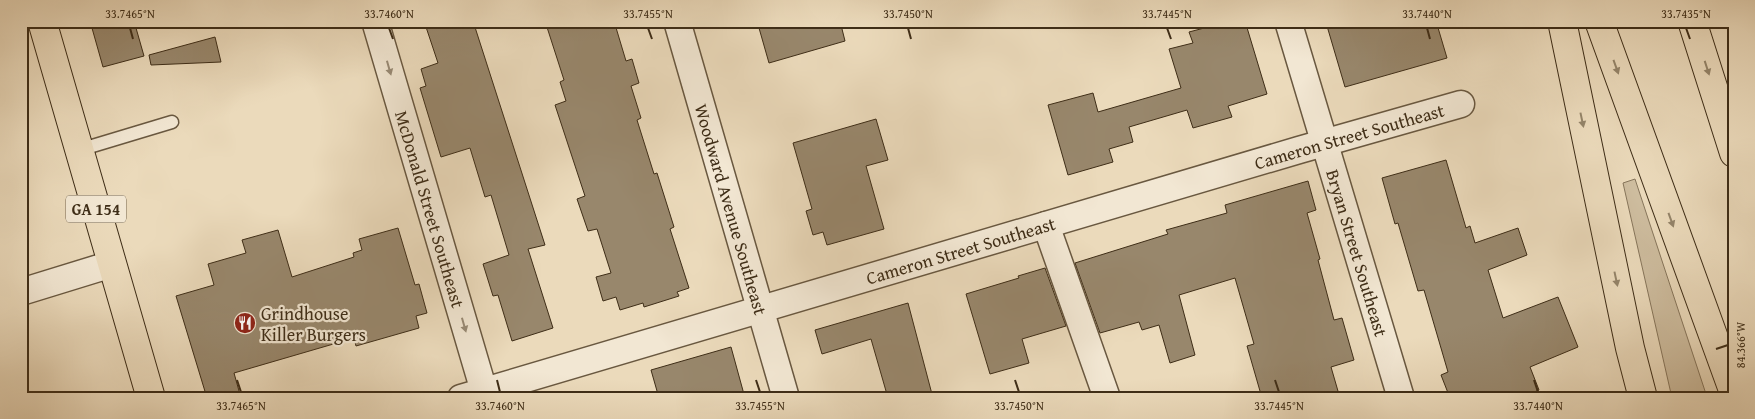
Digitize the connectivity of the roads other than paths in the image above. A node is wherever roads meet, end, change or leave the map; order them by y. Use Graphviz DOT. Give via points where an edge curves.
graph roads {
  1 [pos="42,21"];
  2 [pos="375,21"];
  3 [pos="677,21"];
  4 [pos="1288,21"];
  5 [pos="1562,21"];
  6 [pos="1599,21"];
  7 [pos="1692,21"];
  8 [pos="1460,104"];
  9 [pos="172,122"];
  10 [pos="1324,143"];
  11 [pos="80,150"];
  12 [pos="1734,153"];
  13 [pos="1046,225"];
  14 [pos="112,264"];
  15 [pos="21,292"];
  16 [pos="760,309"];
  17 [pos="1734,394"];
  18 [pos="477,395"];
  19 [pos="151,398"];
  20 [pos="786,398"];
  21 [pos="1106,398"];
  22 [pos="1401,398"];
  23 [pos="1643,398"];
  1 -- 11 [label="main road, GA 154"];
  2 -- 18 [label="street, McDonald Street Southeast, one-way"];
  3 -- 16 [label="street, Woodward Avenue Southeast"];
  4 -- 10 [label="street, Bryan Street Southeast"];
  5 -- 23 [label="main road, one-way"];
  6 -- 17 [label="main road, one-way"];
  7 -- 12 [label="main road, one-way"];
  8 -- 10 [label="street, Cameron Street Southeast"];
  9 -- 11 [label="lane"];
  10 -- 13 [label="street, Cameron Street Southeast"];
  10 -- 22 [label="street, Bryan Street Southeast"];
  11 -- 14 [label="main road, GA 154"];
  13 -- 16 [label="street, Cameron Street Southeast"];
  13 -- 21 [label="street"];
  14 -- 15 [label="street"];
  14 -- 19 [label="main road, GA 154"];
  16 -- 18 [label="street, Cameron Street Southeast"];
  16 -- 20 [label="street, Woodward Avenue Southeast"];
}
